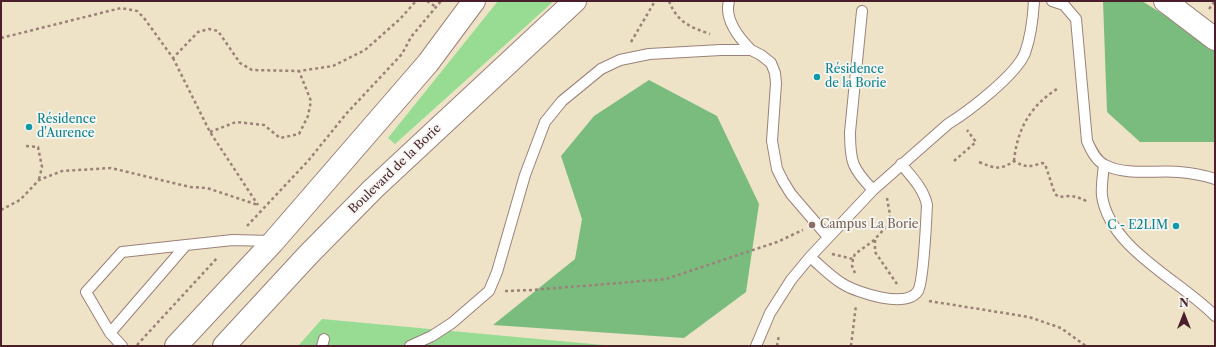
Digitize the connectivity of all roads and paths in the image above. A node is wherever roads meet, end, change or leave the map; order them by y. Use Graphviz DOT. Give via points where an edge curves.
graph roads {
  1 [pos="416,1"];
  2 [pos="427,1"];
  3 [pos="441,1"];
  4 [pos="474,1"];
  5 [pos="575,1"];
  6 [pos="656,1"];
  7 [pos="669,1"];
  8 [pos="729,1"];
  9 [pos="1034,1"];
  10 [pos="1052,1"];
  11 [pos="1164,1"];
  12 [pos="1215,1"];
  13 [pos="436,7"];
  14 [pos="862,11"];
  15 [pos="1207,12"];
  16 [pos="1,38"];
  17 [pos="1215,39"];
  18 [pos="721,50"];
  19 [pos="751,50"];
  20 [pos="173,58"];
  21 [pos="620,60"];
  22 [pos="299,71"];
  23 [pos="1057,89"];
  24 [pos="958,117"];
  25 [pos="210,132"];
  26 [pos="26,146"];
  27 [pos="954,161"];
  28 [pos="1014,161"];
  29 [pos="979,162"];
  30 [pos="901,164"];
  31 [pos="1104,165"];
  32 [pos="909,174"];
  33 [pos="1215,179"];
  34 [pos="39,180"];
  35 [pos="873,190"];
  36 [pos="887,197"];
  37 [pos="881,203"];
  38 [pos="1,210"];
  39 [pos="1108,213"];
  40 [pos="816,224"];
  41 [pos="828,237"];
  42 [pos="233,240"];
  43 [pos="874,240"];
  44 [pos="273,242"];
  45 [pos="186,245"];
  46 [pos="837,248"];
  47 [pos="832,254"];
  48 [pos="810,257"];
  49 [pos="821,266"];
  50 [pos="857,290"];
  51 [pos="489,291"];
  52 [pos="909,298"];
  53 [pos="1215,316"];
  54 [pos="780,329"];
  55 [pos="110,333"];
  56 [pos="122,346"];
  57 [pos="136,346"];
  58 [pos="176,346"];
  59 [pos="224,346"];
  60 [pos="410,346"];
  61 [pos="756,346"];
  62 [pos="778,346"];
  63 [pos="851,346"];
  64 [pos="1086,346"];
  1 -- 22 [label="path" via="400,20 364,50 333,66"];
  2 -- 13 [label="path"];
  3 -- 13 [label="path"];
  4 -- 44 [label="main road" via="428,63"];
  5 -- 59 [label="main road, Boulevard de la Borie" via="372,189"];
  6 -- 21 [label="path"];
  7 -- 18 [label="path" via="676,16 692,27 715,36"];
  8 -- 19 [label="lane" via="727,8 733,26 740,39"];
  9 -- 24 [label="lane" via="1032,29 1024,54 1008,77"];
  10 -- 31 [label="lane" via="1064,5 1076,19 1087,142 1092,153"];
  11 -- 17 [label="main road"];
  12 -- 15 [label="path"];
  13 -- 42 [label="path" via="411,37 402,54 346,114 308,161"];
  14 -- 35 [label="lane" via="850,151 853,165"];
  16 -- 20 [label="path" via="121,8 137,11"];
  18 -- 19 [label="lane"];
  18 -- 21 [label="lane" via="649,54"];
  19 -- 40 [label="lane" via="761,54 771,63 775,73 772,141 777,169 791,194"];
  20 -- 22 [label="path" via="198,32 209,29 218,31 240,63 252,70"];
  20 -- 25 [label="path"];
  21 -- 51 [label="lane" via="601,69 562,101 545,122"];
  22 -- 25 [label="path" via="311,101 308,116 299,134 280,138 264,125 236,122"];
  23 -- 28 [label="path" via="1030,113 1018,138"];
  24 -- 27 [label="path" via="976,142"];
  24 -- 30 [label="lane"];
  25 -- 34 [label="path" via="258,205 207,188 190,187 111,168 62,171"];
  26 -- 34 [label="path" via="38,147 42,167"];
  28 -- 29 [label="path" via="1002,168 994,168"];
  28 -- 39 [label="path" via="1028,167 1045,164 1055,194 1059,197 1076,196"];
  30 -- 32 [label="lane"];
  30 -- 35 [label="lane"];
  31 -- 33 [label="lane" via="1119,170 1200,174"];
  31 -- 39 [label="lane" via="1102,196"];
  32 -- 36 [label="path"];
  32 -- 52 [label="lane" via="926,198 927,206 921,278 918,290"];
  34 -- 38 [label="path" via="20,200"];
  35 -- 41 [label="lane"];
  36 -- 37 [label="path"];
  36 -- 43 [label="path" via="889,224"];
  39 -- 53 [label="lane" via="1115,228 1133,249"];
  40 -- 41 [label="lane"];
  40 -- 51 [label="path" via="777,242 666,279"];
  41 -- 48 [label="lane"];
  42 -- 44 [label="lane"];
  42 -- 45 [label="lane"];
  42 -- 57 [label="path"];
  43 -- 47 [label="path" via="855,254 853,259"];
  43 -- 52 [label="path" via="875,252"];
  44 -- 58 [label="main road"];
  45 -- 55 [label="lane"];
  45 -- 55 [label="lane" via="122,252 86,292"];
  46 -- 47 [label="path"];
  47 -- 49 [label="path"];
  48 -- 49 [label="lane"];
  48 -- 61 [label="lane" via="791,280 770,313"];
  49 -- 50 [label="lane" via="845,285"];
  50 -- 52 [label="lane" via="882,298"];
  50 -- 63 [label="path"];
  51 -- 60 [label="lane" via="452,323"];
  52 -- 64 [label="path" via="1029,317 1061,328"];
  54 -- 62 [label="path"];
  55 -- 56 [label="lane"];
}
